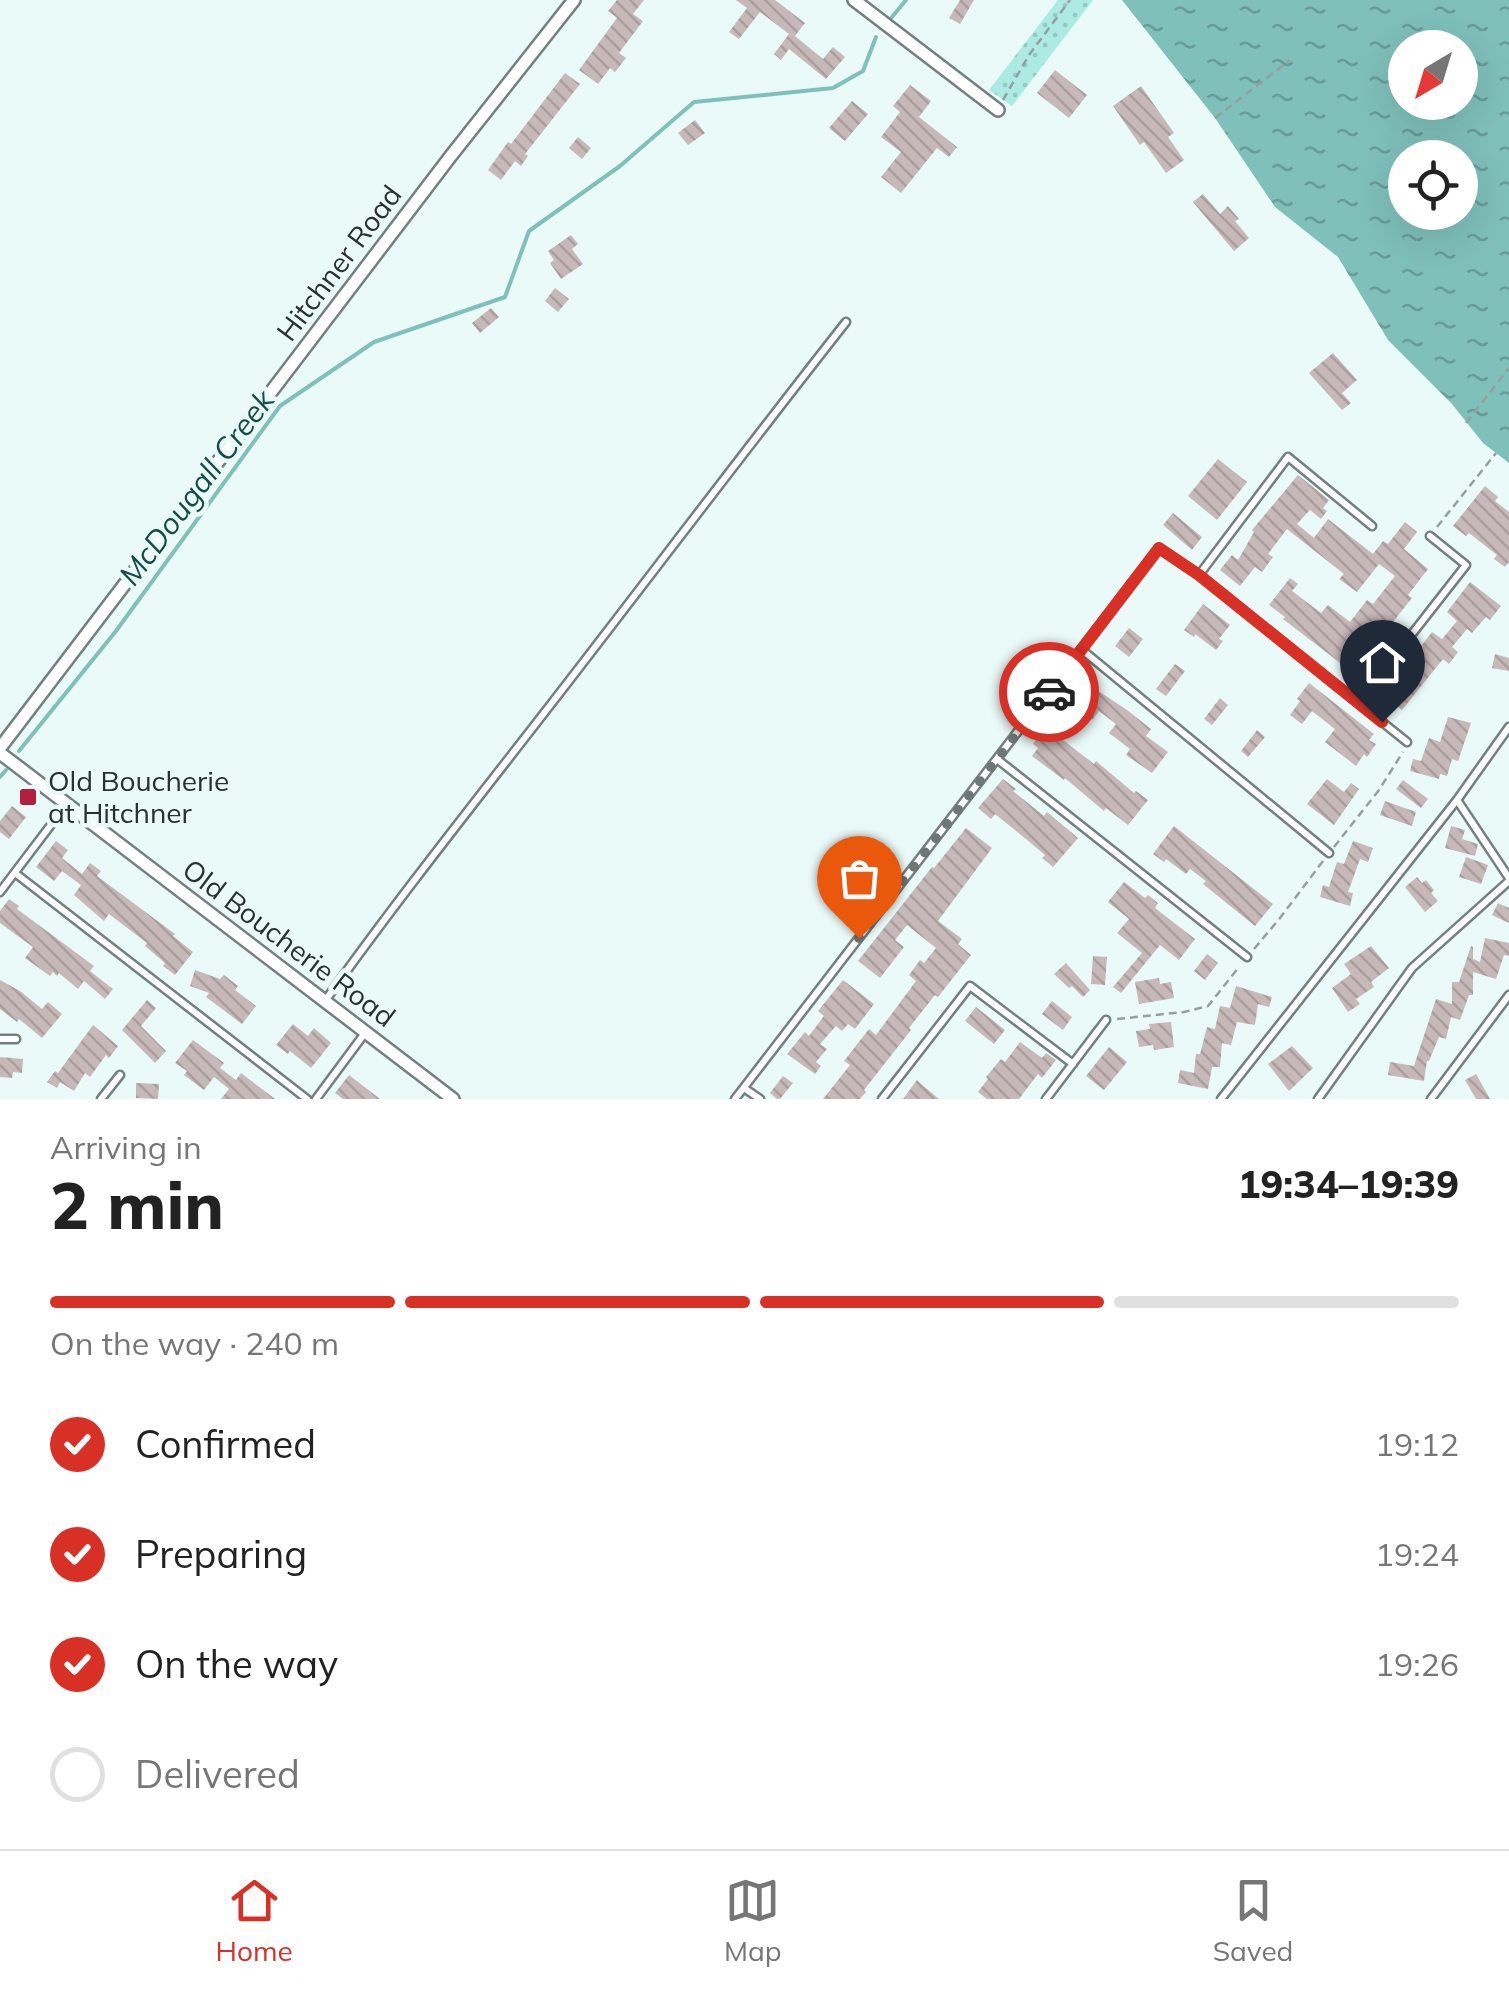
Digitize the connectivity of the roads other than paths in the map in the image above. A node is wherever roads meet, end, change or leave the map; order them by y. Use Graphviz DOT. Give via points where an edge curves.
graph roads {
  1 [pos="574,0"];
  2 [pos="854,0"];
  3 [pos="998,110"];
  4 [pos="846,322"];
  5 [pos="1372,526"];
  6 [pos="1430,536"];
  7 [pos="1199,575"];
  8 [pos="1081,650"];
  9 [pos="1358,703"];
  10 [pos="1509,727"];
  11 [pos="1406,742"];
  12 [pos="0,751"];
  13 [pos="997,759"];
  14 [pos="1457,800"];
  15 [pos="66,805"];
  16 [pos="1330,853"];
  17 [pos="14,873"];
  18 [pos="1509,880"];
  19 [pos="0,892"];
  20 [pos="1247,957"];
  21 [pos="1509,995"];
  22 [pos="325,1001"];
  23 [pos="1106,1020"];
  24 [pos="366,1032"];
  25 [pos="0,1039"];
  26 [pos="16,1040"];
  27 [pos="1073,1064"];
  28 [pos="120,1075"];
  29 [pos="744,1088"];
  30 [pos="101,1099"];
  31 [pos="307,1099"];
  32 [pos="316,1099"];
  33 [pos="453,1099"];
  34 [pos="735,1099"];
  35 [pos="760,1099"];
  36 [pos="882,1099"];
  37 [pos="1046,1099"];
  38 [pos="1221,1099"];
  39 [pos="1318,1099"];
  40 [pos="1431,1099"];
  1 -- 12 [label="street, Hitchner Road"];
  2 -- 3 [label="street"];
  4 -- 22 [label="lane"];
  5 -- 7 [label="lane" via="1288,457"];
  6 -- 9 [label="lane" via="1466,565"];
  7 -- 8 [label="lane" via="1159,548"];
  7 -- 9 [label="lane"];
  8 -- 13 [label="lane"];
  8 -- 16 [label="lane"];
  9 -- 11 [label="lane"];
  10 -- 14 [label="lane"];
  12 -- 15 [label="street, Old Boucherie Road"];
  13 -- 20 [label="lane"];
  13 -- 29 [label="lane"];
  14 -- 18 [label="lane"];
  14 -- 38 [label="lane"];
  15 -- 17 [label="lane"];
  15 -- 22 [label="street, Old Boucherie Road"];
  17 -- 19 [label="lane"];
  17 -- 31 [label="lane"];
  18 -- 39 [label="lane" via="1412,968"];
  21 -- 40 [label="lane"];
  22 -- 24 [label="street, Old Boucherie Road"];
  23 -- 27 [label="lane"];
  24 -- 32 [label="lane"];
  24 -- 33 [label="street, Old Boucherie Road"];
  25 -- 26 [label="lane"];
  27 -- 36 [label="lane" via="970,986"];
  27 -- 37 [label="lane"];
  28 -- 30 [label="lane"];
  29 -- 34 [label="lane"];
  29 -- 35 [label="lane"];
}
